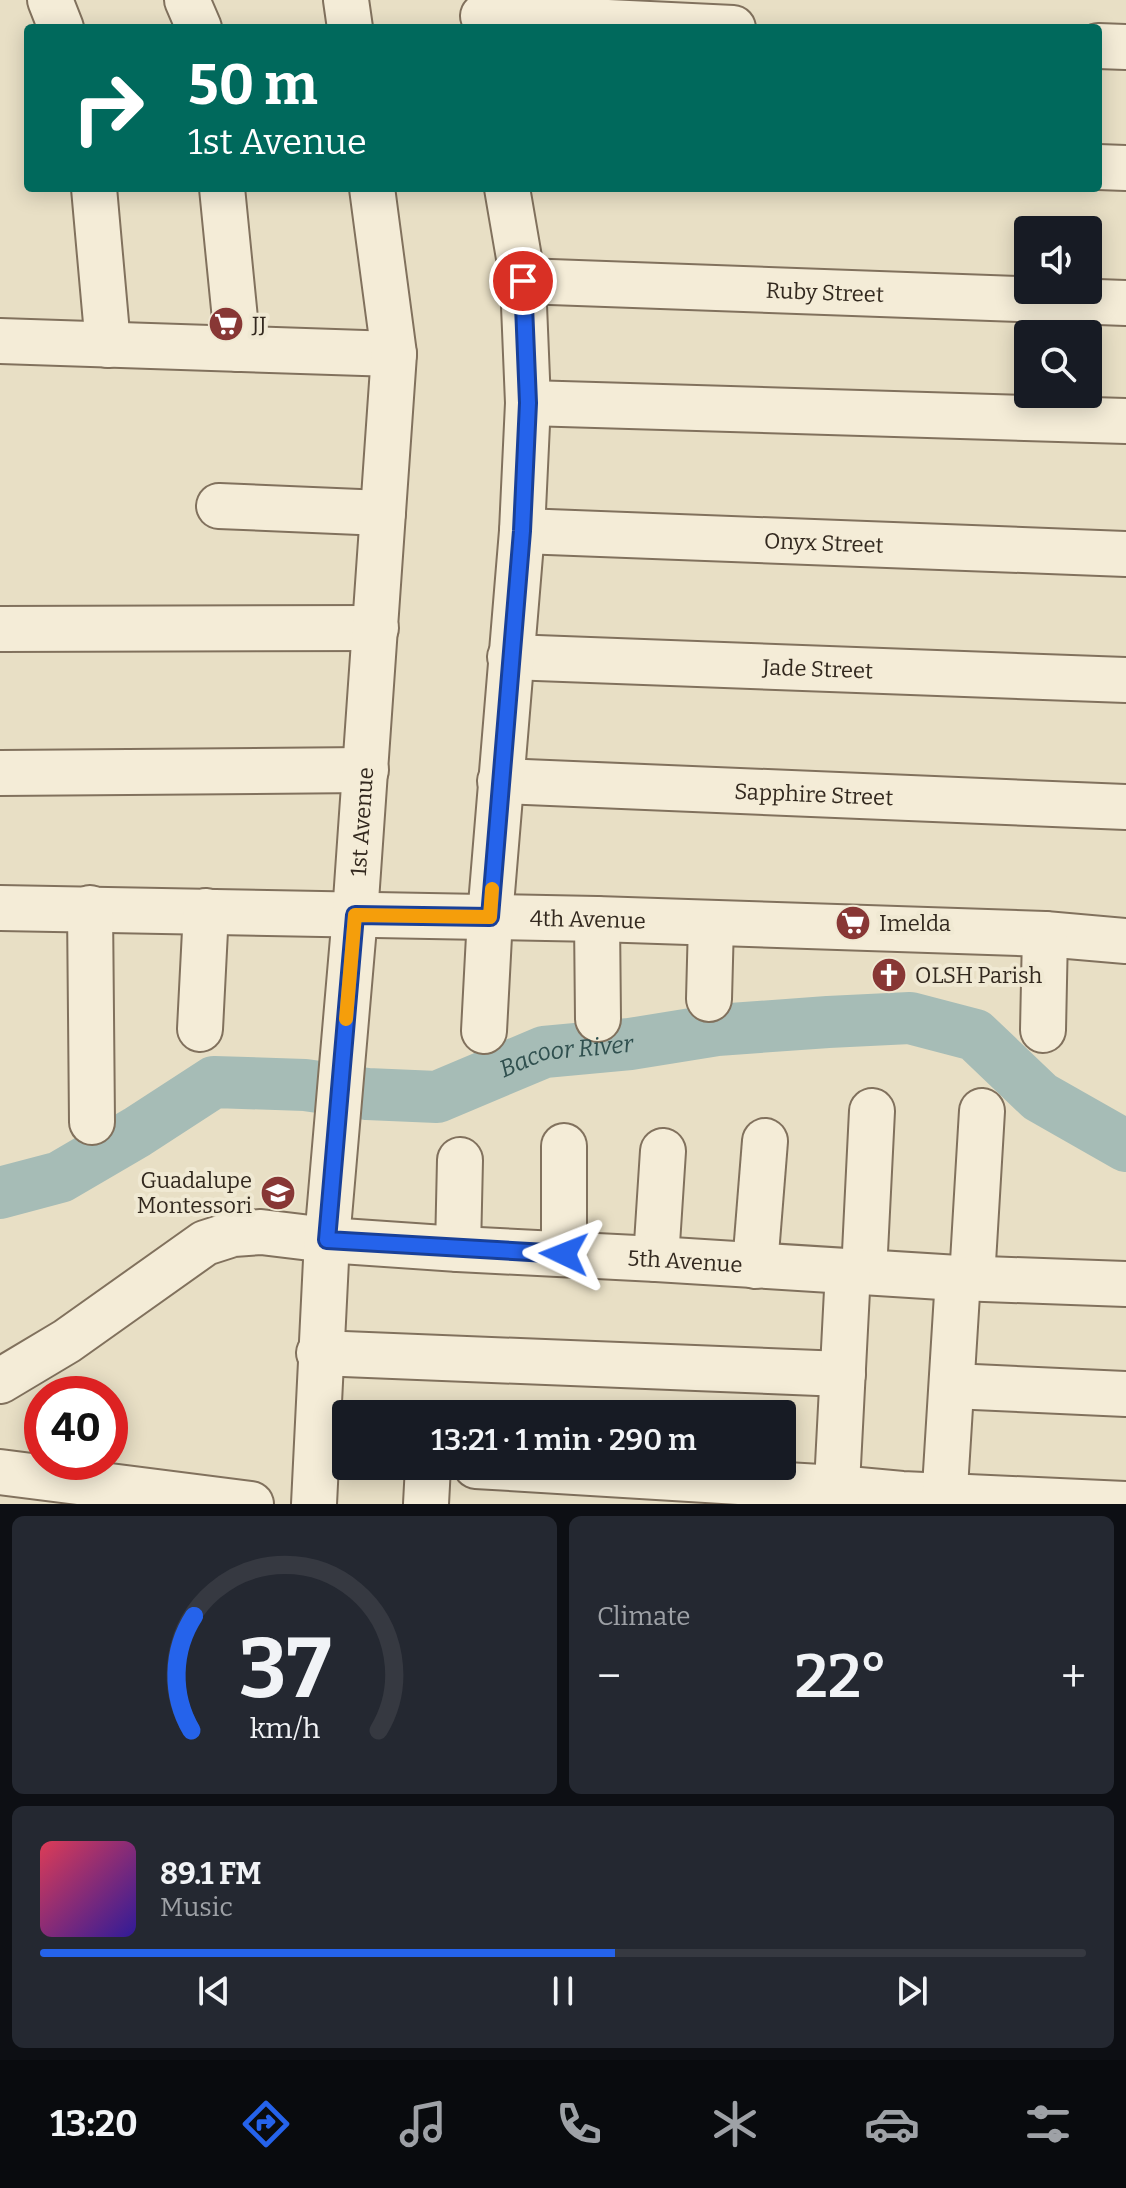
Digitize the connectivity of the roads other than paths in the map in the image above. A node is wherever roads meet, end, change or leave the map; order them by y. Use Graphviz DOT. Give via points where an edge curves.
graph roads {
  1 [pos="50,0"];
  2 [pos="187,0"];
  3 [pos="346,0"];
  4 [pos="483,15"];
  5 [pos="59,24"];
  6 [pos="197,24"];
  7 [pos="349,24"];
  8 [pos="656,24"];
  9 [pos="1102,46"];
  10 [pos="1126,47"];
  11 [pos="1102,167"];
  12 [pos="1126,168"];
  13 [pos="94,192"];
  14 [pos="222,192"];
  15 [pos="373,192"];
  16 [pos="508,192"];
  17 [pos="523,281"];
  18 [pos="1126,303"];
  19 [pos="0,341"];
  20 [pos="108,345"];
  21 [pos="238,349"];
  22 [pos="394,354"];
  23 [pos="528,403"];
  24 [pos="1126,421"];
  25 [pos="219,506"];
  26 [pos="383,513"];
  27 [pos="522,531"];
  28 [pos="1126,554"];
  29 [pos="376,628"];
  30 [pos="0,629"];
  31 [pos="510,657"];
  32 [pos="1126,680"];
  33 [pos="366,770"];
  34 [pos="0,773"];
  35 [pos="500,781"];
  36 [pos="1126,807"];
  37 [pos="0,908"];
  38 [pos="90,908"];
  39 [pos="206,911"];
  40 [pos="355,915"];
  41 [pos="490,917"];
  42 [pos="597,919"];
  43 [pos="711,923"];
  44 [pos="1045,934"];
  45 [pos="1126,941"];
  46 [pos="709,999"];
  47 [pos="598,1019"];
  48 [pos="200,1029"];
  49 [pos="1043,1030"];
  50 [pos="484,1031"];
  51 [pos="872,1111"];
  52 [pos="982,1111"];
  53 [pos="92,1122"];
  54 [pos="765,1141"];
  55 [pos="564,1146"];
  56 [pos="663,1151"];
  57 [pos="460,1160"];
  58 [pos="327,1240"];
  59 [pos="458,1249"];
  60 [pos="564,1254"];
  61 [pos="656,1259"];
  62 [pos="755,1266"];
  63 [pos="856,1272"];
  64 [pos="965,1278"];
  65 [pos="1126,1284"];
  66 [pos="319,1353"];
  67 [pos="843,1374"];
  68 [pos="0,1381"];
  69 [pos="952,1386"];
  70 [pos="1126,1394"];
  71 [pos="331,1459"];
  72 [pos="0,1472"];
  73 [pos="427,1480"];
  74 [pos="532,1486"];
  75 [pos="636,1490"];
  76 [pos="737,1493"];
  77 [pos="836,1496"];
  78 [pos="945,1500"];
  79 [pos="1041,1502"];
  80 [pos="251,1504"];
  81 [pos="314,1504"];
  82 [pos="426,1504"];
  83 [pos="1126,1504"];
  1 -- 5 [label="street"];
  2 -- 6 [label="street"];
  3 -- 7 [label="street"];
  4 -- 8 [label="street"];
  9 -- 10 [label="street"];
  11 -- 12 [label="street"];
  13 -- 20 [label="street"];
  14 -- 21 [label="street"];
  15 -- 22 [label="street, 1st Avenue"];
  16 -- 17 [label="street"];
  17 -- 18 [label="street, Ruby Street"];
  17 -- 23 [label="street"];
  19 -- 20 [label="street"];
  20 -- 21 [label="street"];
  21 -- 22 [label="street"];
  22 -- 26 [label="street, 1st Avenue"];
  23 -- 24 [label="street"];
  23 -- 27 [label="street"];
  25 -- 26 [label="street"];
  26 -- 29 [label="street, 1st Avenue"];
  27 -- 28 [label="street, Onyx Street"];
  27 -- 31 [label="street"];
  29 -- 30 [label="street"];
  29 -- 33 [label="street, 1st Avenue"];
  31 -- 32 [label="street, Jade Street"];
  31 -- 35 [label="street"];
  33 -- 34 [label="street"];
  33 -- 40 [label="street, 1st Avenue"];
  35 -- 36 [label="street, Sapphire Street"];
  35 -- 41 [label="street"];
  37 -- 38 [label="street, 4th Avenue"];
  38 -- 39 [label="street, 4th Avenue"];
  38 -- 53 [label="street"];
  39 -- 40 [label="street, 4th Avenue"];
  39 -- 48 [label="street"];
  40 -- 41 [label="street, 4th Avenue"];
  40 -- 58 [label="street, 1st Avenue"];
  41 -- 42 [label="street, 4th Avenue"];
  41 -- 50 [label="street"];
  42 -- 43 [label="street, 4th Avenue"];
  42 -- 47 [label="street"];
  43 -- 44 [label="street, 4th Avenue"];
  43 -- 46 [label="street"];
  44 -- 45 [label="street, 4th Avenue"];
  44 -- 49 [label="street"];
  51 -- 63 [label="street"];
  52 -- 64 [label="street"];
  54 -- 62 [label="street"];
  55 -- 60 [label="street"];
  56 -- 61 [label="street"];
  57 -- 59 [label="street"];
  58 -- 59 [label="street, 5th Avenue"];
  58 -- 66 [label="street, 1st Avenue"];
  58 -- 68 [label="street, 5th Avenue" via="261,1232 205,1243 67,1341"];
  59 -- 60 [label="street, 5th Avenue"];
  60 -- 61 [label="street, 5th Avenue"];
  61 -- 62 [label="street, 5th Avenue"];
  62 -- 63 [label="street, 5th Avenue"];
  63 -- 64 [label="street, 5th Avenue"];
  63 -- 67 [label="street"];
  64 -- 65 [label="street, 5th Avenue"];
  64 -- 69 [label="street"];
  66 -- 67 [label="street"];
  66 -- 71 [label="street, 1st Avenue"];
  67 -- 77 [label="street"];
  69 -- 70 [label="street"];
  69 -- 78 [label="street"];
  71 -- 81 [label="street, 1st Avenue"];
  72 -- 80 [label="street"];
  73 -- 82 [label="street"];
  74 -- 75 [label="street"];
  75 -- 76 [label="street"];
  76 -- 77 [label="street"];
  77 -- 78 [label="street"];
  78 -- 79 [label="street"];
  79 -- 83 [label="street"];
}
